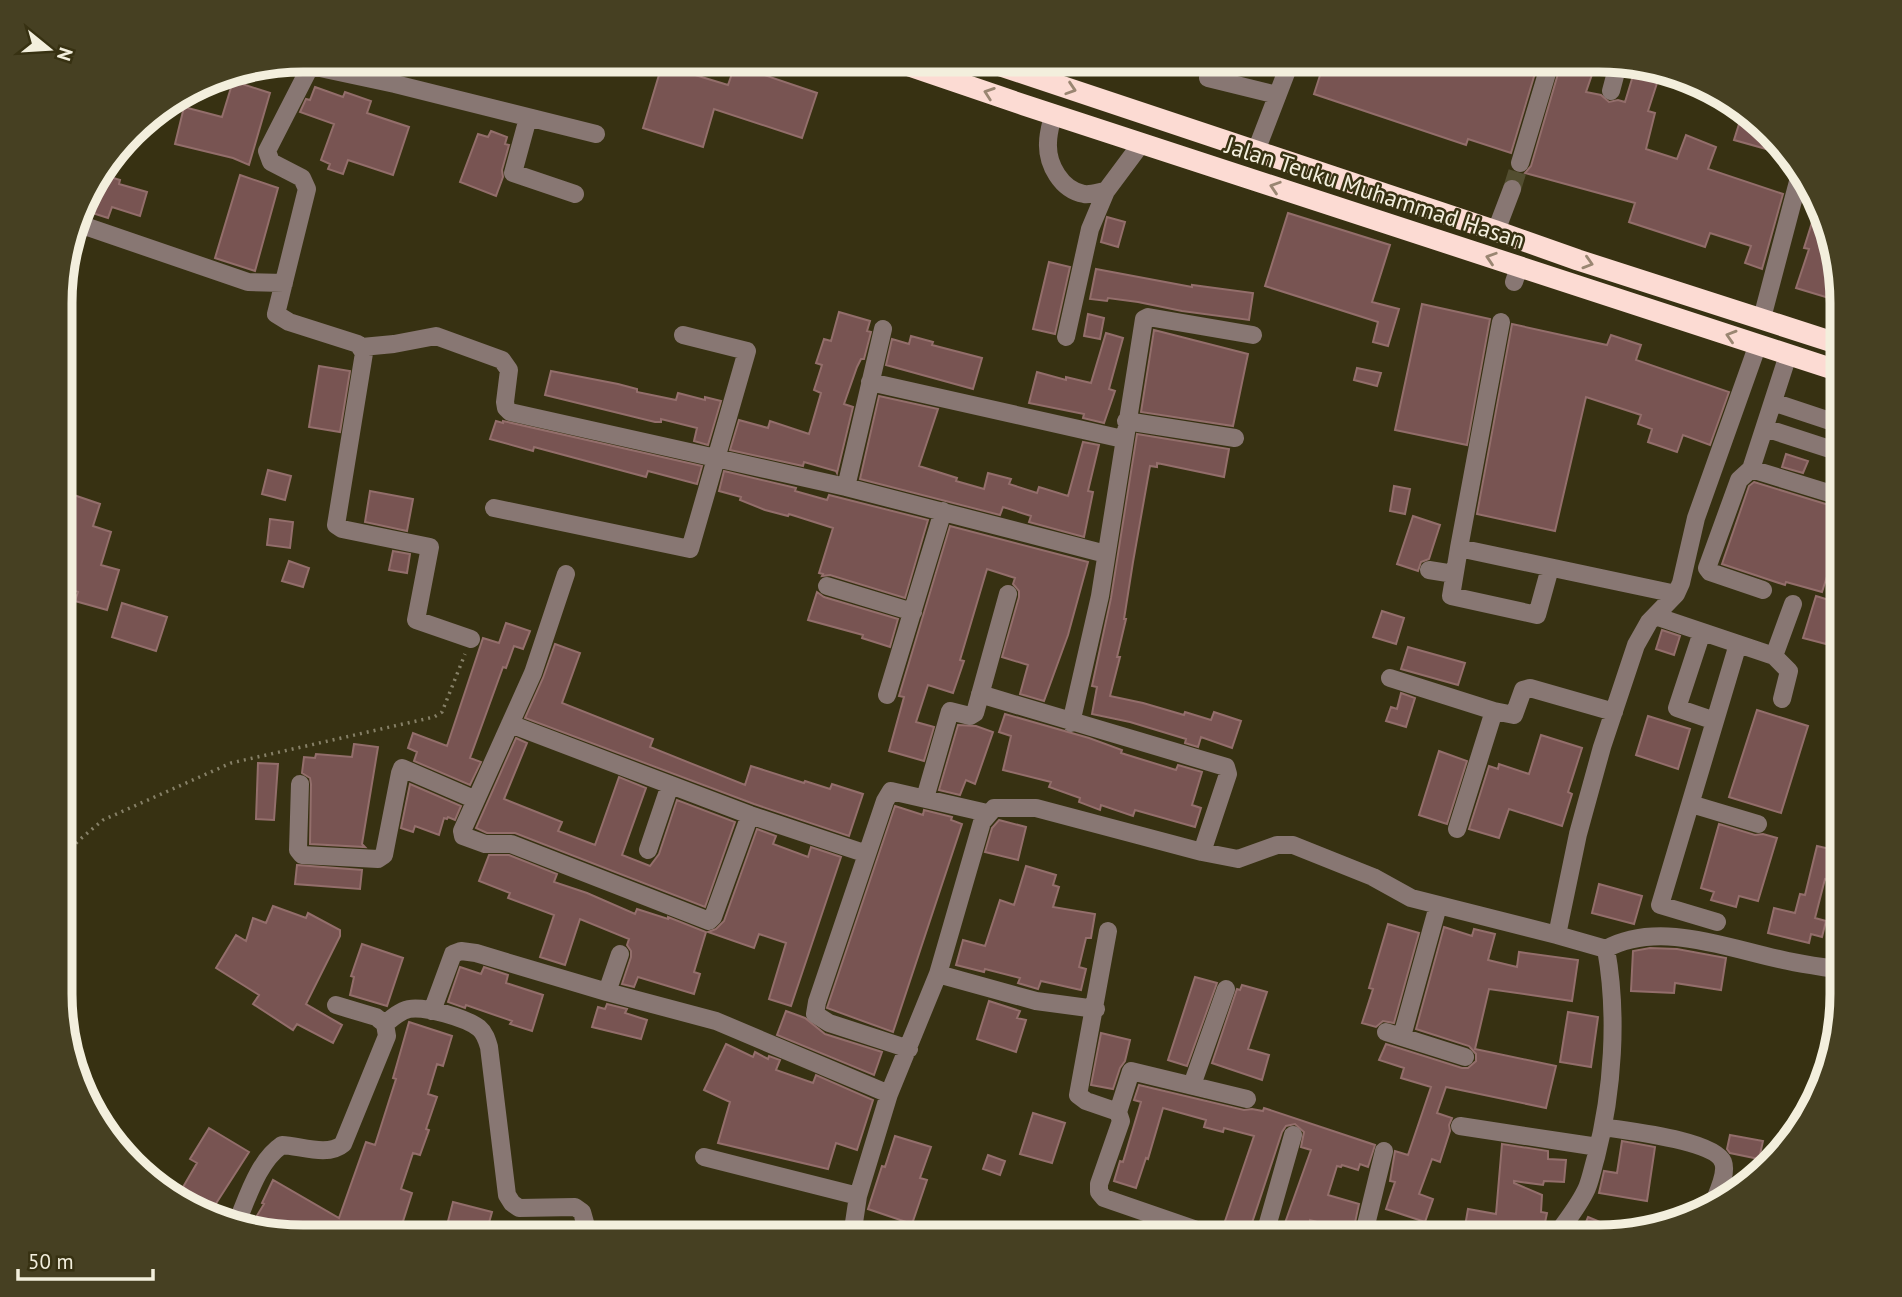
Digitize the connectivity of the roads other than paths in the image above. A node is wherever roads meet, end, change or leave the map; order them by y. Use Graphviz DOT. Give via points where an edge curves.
graph roads {
  1 [pos="307,72"];
  2 [pos="335,72"];
  3 [pos="927,72"];
  4 [pos="1018,72"];
  5 [pos="1287,72"];
  6 [pos="1547,72"];
  7 [pos="1616,72"];
  8 [pos="1036,78"];
  9 [pos="1208,78"];
  10 [pos="1611,91"];
  11 [pos="1278,95"];
  12 [pos="1024,105"];
  13 [pos="1053,115"];
  14 [pos="528,118"];
  15 [pos="596,134"];
  16 [pos="1141,144"];
  17 [pos="1256,151"];
  18 [pos="1520,163"];
  19 [pos="1797,184"];
  20 [pos="1512,189"];
  21 [pos="1106,191"];
  22 [pos="575,194"];
  23 [pos="85,225"];
  24 [pos="1496,230"];
  25 [pos="284,283"];
  26 [pos="1668,287"];
  27 [pos="1660,314"];
  28 [pos="1762,318"];
  29 [pos="1501,322"];
  30 [pos="883,329"];
  31 [pos="683,335"];
  32 [pos="1253,335"];
  33 [pos="1066,337"];
  34 [pos="1830,341"];
  35 [pos="1758,344"];
  36 [pos="362,347"];
  37 [pos="1788,355"];
  38 [pos="1830,368"];
  39 [pos="870,382"];
  40 [pos="1773,402"];
  41 [pos="1126,421"];
  42 [pos="1830,421"];
  43 [pos="1765,428"];
  44 [pos="1235,438"];
  45 [pos="1123,439"];
  46 [pos="1830,449"];
  47 [pos="716,458"];
  48 [pos="1751,468"];
  49 [pos="846,487"];
  50 [pos="1830,493"];
  51 [pos="495,508"];
  52 [pos="943,511"];
  53 [pos="1458,548"];
  54 [pos="1106,554"];
  55 [pos="1550,568"];
  56 [pos="1429,570"];
  57 [pos="1454,574"];
  58 [pos="565,575"];
  59 [pos="827,586"];
  60 [pos="1763,590"];
  61 [pos="1008,594"];
  62 [pos="1676,594"];
  63 [pos="1793,604"];
  64 [pos="913,612"];
  65 [pos="1655,616"];
  66 [pos="1702,632"];
  67 [pos="471,639"];
  68 [pos="1738,644"];
  69 [pos="1774,656"];
  70 [pos="1390,678"];
  71 [pos="980,694"];
  72 [pos="887,695"];
  73 [pos="1782,699"];
  74 [pos="1494,711"];
  75 [pos="1614,712"];
  76 [pos="1715,721"];
  77 [pos="1072,723"];
  78 [pos="510,724"];
  79 [pos="300,784"];
  80 [pos="670,785"];
  81 [pos="925,798"];
  82 [pos="476,800"];
  83 [pos="1691,804"];
  84 [pos="987,813"];
  85 [pos="750,815"];
  86 [pos="1758,824"];
  87 [pos="1457,829"];
  88 [pos="648,850"];
  89 [pos="1202,852"];
  90 [pos="867,854"];
  91 [pos="1438,906"];
  92 [pos="1717,922"];
  93 [pos="1108,931"];
  94 [pos="1557,935"];
  95 [pos="1606,948"];
  96 [pos="620,954"];
  97 [pos="1830,968"];
  98 [pos="938,974"];
  99 [pos="1226,989"];
  100 [pos="607,992"];
  101 [pos="336,1005"];
  102 [pos="1096,1009"];
  103 [pos="432,1011"];
  104 [pos="385,1024"];
  105 [pos="909,1049"];
  106 [pos="1465,1057"];
  107 [pos="1192,1085"];
  108 [pos="889,1094"];
  109 [pos="1247,1099"];
  110 [pos="1118,1112"];
  111 [pos="1461,1126"];
  112 [pos="1603,1127"];
  113 [pos="1293,1135"];
  114 [pos="1598,1147"];
  115 [pos="1384,1151"];
  116 [pos="704,1157"];
  117 [pos="1716,1193"];
  118 [pos="858,1196"];
  119 [pos="240,1216"];
  120 [pos="586,1225"];
  121 [pos="854,1225"];
  122 [pos="1170,1225"];
  123 [pos="1269,1225"];
  124 [pos="1366,1225"];
  125 [pos="1563,1225"];
  1 -- 25 [label="street" via="267,151 271,162 302,178 307,189"];
  2 -- 14 [label="street"];
  12 -- 3 [label="highway, Jalan Teuku Muhammad Hasan, one-way"];
  4 -- 8 [label="highway, Jalan Teuku Muhammad Hasan"];
  5 -- 11 [label="street"];
  6 -- 18 [label="street"];
  7 -- 10 [label="street"];
  8 -- 12 [label="highway"];
  8 -- 17 [label="highway, Jalan Teuku Muhammad Hasan, one-way"];
  9 -- 11 [label="street"];
  11 -- 17 [label="street"];
  12 -- 13 [label="highway, Jalan Teuku Muhammad Hasan"];
  13 -- 16 [label="highway, Jalan Teuku Muhammad Hasan"];
  13 -- 21 [label="street" via="1048,143 1060,178 1085,195"];
  14 -- 15 [label="street"];
  14 -- 22 [label="street" via="513,173"];
  16 -- 21 [label="street"];
  27 -- 16 [label="highway, Jalan Teuku Muhammad Hasan, one-way" via="1516,275"];
  17 -- 24 [label="highway, Jalan Teuku Muhammad Hasan"];
  19 -- 28 [label="street"];
  20 -- 24 [label="street"];
  21 -- 33 [label="street" via="1090,229"];
  23 -- 25 [label="street" via="248,282"];
  24 -- 26 [label="highway, Jalan Teuku Muhammad Hasan, one-way"];
  25 -- 36 [label="street" via="276,314"];
  26 -- 27 [label="highway"];
  26 -- 28 [label="highway, Jalan Teuku Muhammad Hasan"];
  35 -- 27 [label="highway, Jalan Teuku Muhammad Hasan, one-way"];
  28 -- 34 [label="highway, Jalan Teuku Muhammad Hasan"];
  29 -- 53 [label="street"];
  30 -- 39 [label="street"];
  31 -- 47 [label="street" via="747,351"];
  32 -- 41 [label="street" via="1145,317"];
  35 -- 37 [label="highway, Jalan Teuku Muhammad Hasan"];
  35 -- 62 [label="street" via="1711,473"];
  36 -- 47 [label="street" via="436,336 502,360 509,370 505,402 510,412"];
  36 -- 67 [label="street" via="365,357 335,525 430,547 416,620"];
  37 -- 38 [label="highway, Jalan Teuku Muhammad Hasan"];
  37 -- 40 [label="street"];
  39 -- 45 [label="street"];
  39 -- 49 [label="street"];
  40 -- 42 [label="street"];
  40 -- 43 [label="street"];
  41 -- 44 [label="street"];
  41 -- 45 [label="street"];
  43 -- 46 [label="street"];
  43 -- 48 [label="street"];
  45 -- 54 [label="street"];
  47 -- 49 [label="street"];
  47 -- 51 [label="street" via="690,549"];
  48 -- 50 [label="street"];
  48 -- 60 [label="street" via="1739,480 1707,568"];
  49 -- 52 [label="street"];
  52 -- 54 [label="street"];
  52 -- 64 [label="street"];
  53 -- 55 [label="street"];
  53 -- 57 [label="street"];
  54 -- 77 [label="street"];
  55 -- 57 [label="street" via="1537,615 1453,596"];
  55 -- 62 [label="street"];
  56 -- 57 [label="street"];
  58 -- 78 [label="street" via="533,673"];
  59 -- 64 [label="street"];
  61 -- 71 [label="street"];
  62 -- 65 [label="street"];
  63 -- 69 [label="street"];
  64 -- 72 [label="street"];
  65 -- 66 [label="street"];
  65 -- 75 [label="street" via="1636,645"];
  66 -- 68 [label="street"];
  66 -- 76 [label="street" via="1677,708"];
  68 -- 69 [label="street"];
  68 -- 76 [label="street"];
  69 -- 73 [label="street" via="1789,671"];
  70 -- 74 [label="street"];
  71 -- 77 [label="street"];
  71 -- 81 [label="street" via="972,716 950,711"];
  74 -- 75 [label="street" via="1514,715 1523,690 1530,688"];
  74 -- 87 [label="street"];
  75 -- 94 [label="street" via="1578,834"];
  76 -- 83 [label="street"];
  77 -- 89 [label="street" via="1226,767 1228,774"];
  78 -- 80 [label="street"];
  78 -- 82 [label="street"];
  79 -- 82 [label="street" via="298,850 302,855 378,859 384,855 402,768"];
  80 -- 85 [label="street"];
  80 -- 88 [label="street"];
  81 -- 84 [label="street"];
  81 -- 90 [label="street" via="891,791"];
  82 -- 85 [label="street" via="463,836 485,844 511,844 705,921 713,917"];
  83 -- 86 [label="street"];
  83 -- 92 [label="street" via="1660,905"];
  84 -- 89 [label="street" via="1002,806 1036,808"];
  84 -- 98 [label="street"];
  85 -- 90 [label="street"];
  89 -- 91 [label="street" via="1238,859 1277,845 1293,845"];
  90 -- 105 [label="street" via="815,1014"];
  91 -- 94 [label="street"];
  91 -- 106 [label="street" via="1394,1034"];
  93 -- 102 [label="street"];
  94 -- 95 [label="street"];
  95 -- 97 [label="street" via="1643,937 1700,940"];
  95 -- 112 [label="street" via="1612,1020"];
  96 -- 100 [label="street"];
  98 -- 102 [label="street" via="1037,1001"];
  98 -- 105 [label="street"];
  99 -- 107 [label="street"];
  100 -- 103 [label="street" via="461,951 450,958"];
  100 -- 108 [label="street" via="716,1021"];
  101 -- 104 [label="street"];
  102 -- 110 [label="street" via="1079,1095"];
  103 -- 104 [label="street" via="410,1009"];
  103 -- 120 [label="street" via="480,1028 487,1038 507,1195 512,1203 519,1208 575,1207"];
  104 -- 119 [label="street" via="387,1036 379,1060 343,1144 325,1151 282,1145 272,1152"];
  105 -- 108 [label="street"];
  107 -- 109 [label="street"];
  107 -- 110 [label="street" via="1131,1070"];
  108 -- 118 [label="street"];
  110 -- 122 [label="street" via="1121,1121 1099,1192"];
  111 -- 114 [label="street"];
  112 -- 114 [label="street"];
  112 -- 117 [label="street" via="1715,1152 1723,1169"];
  113 -- 123 [label="street"];
  114 -- 125 [label="street" via="1588,1186"];
  115 -- 124 [label="street"];
  116 -- 118 [label="street"];
  118 -- 121 [label="street"];
}
